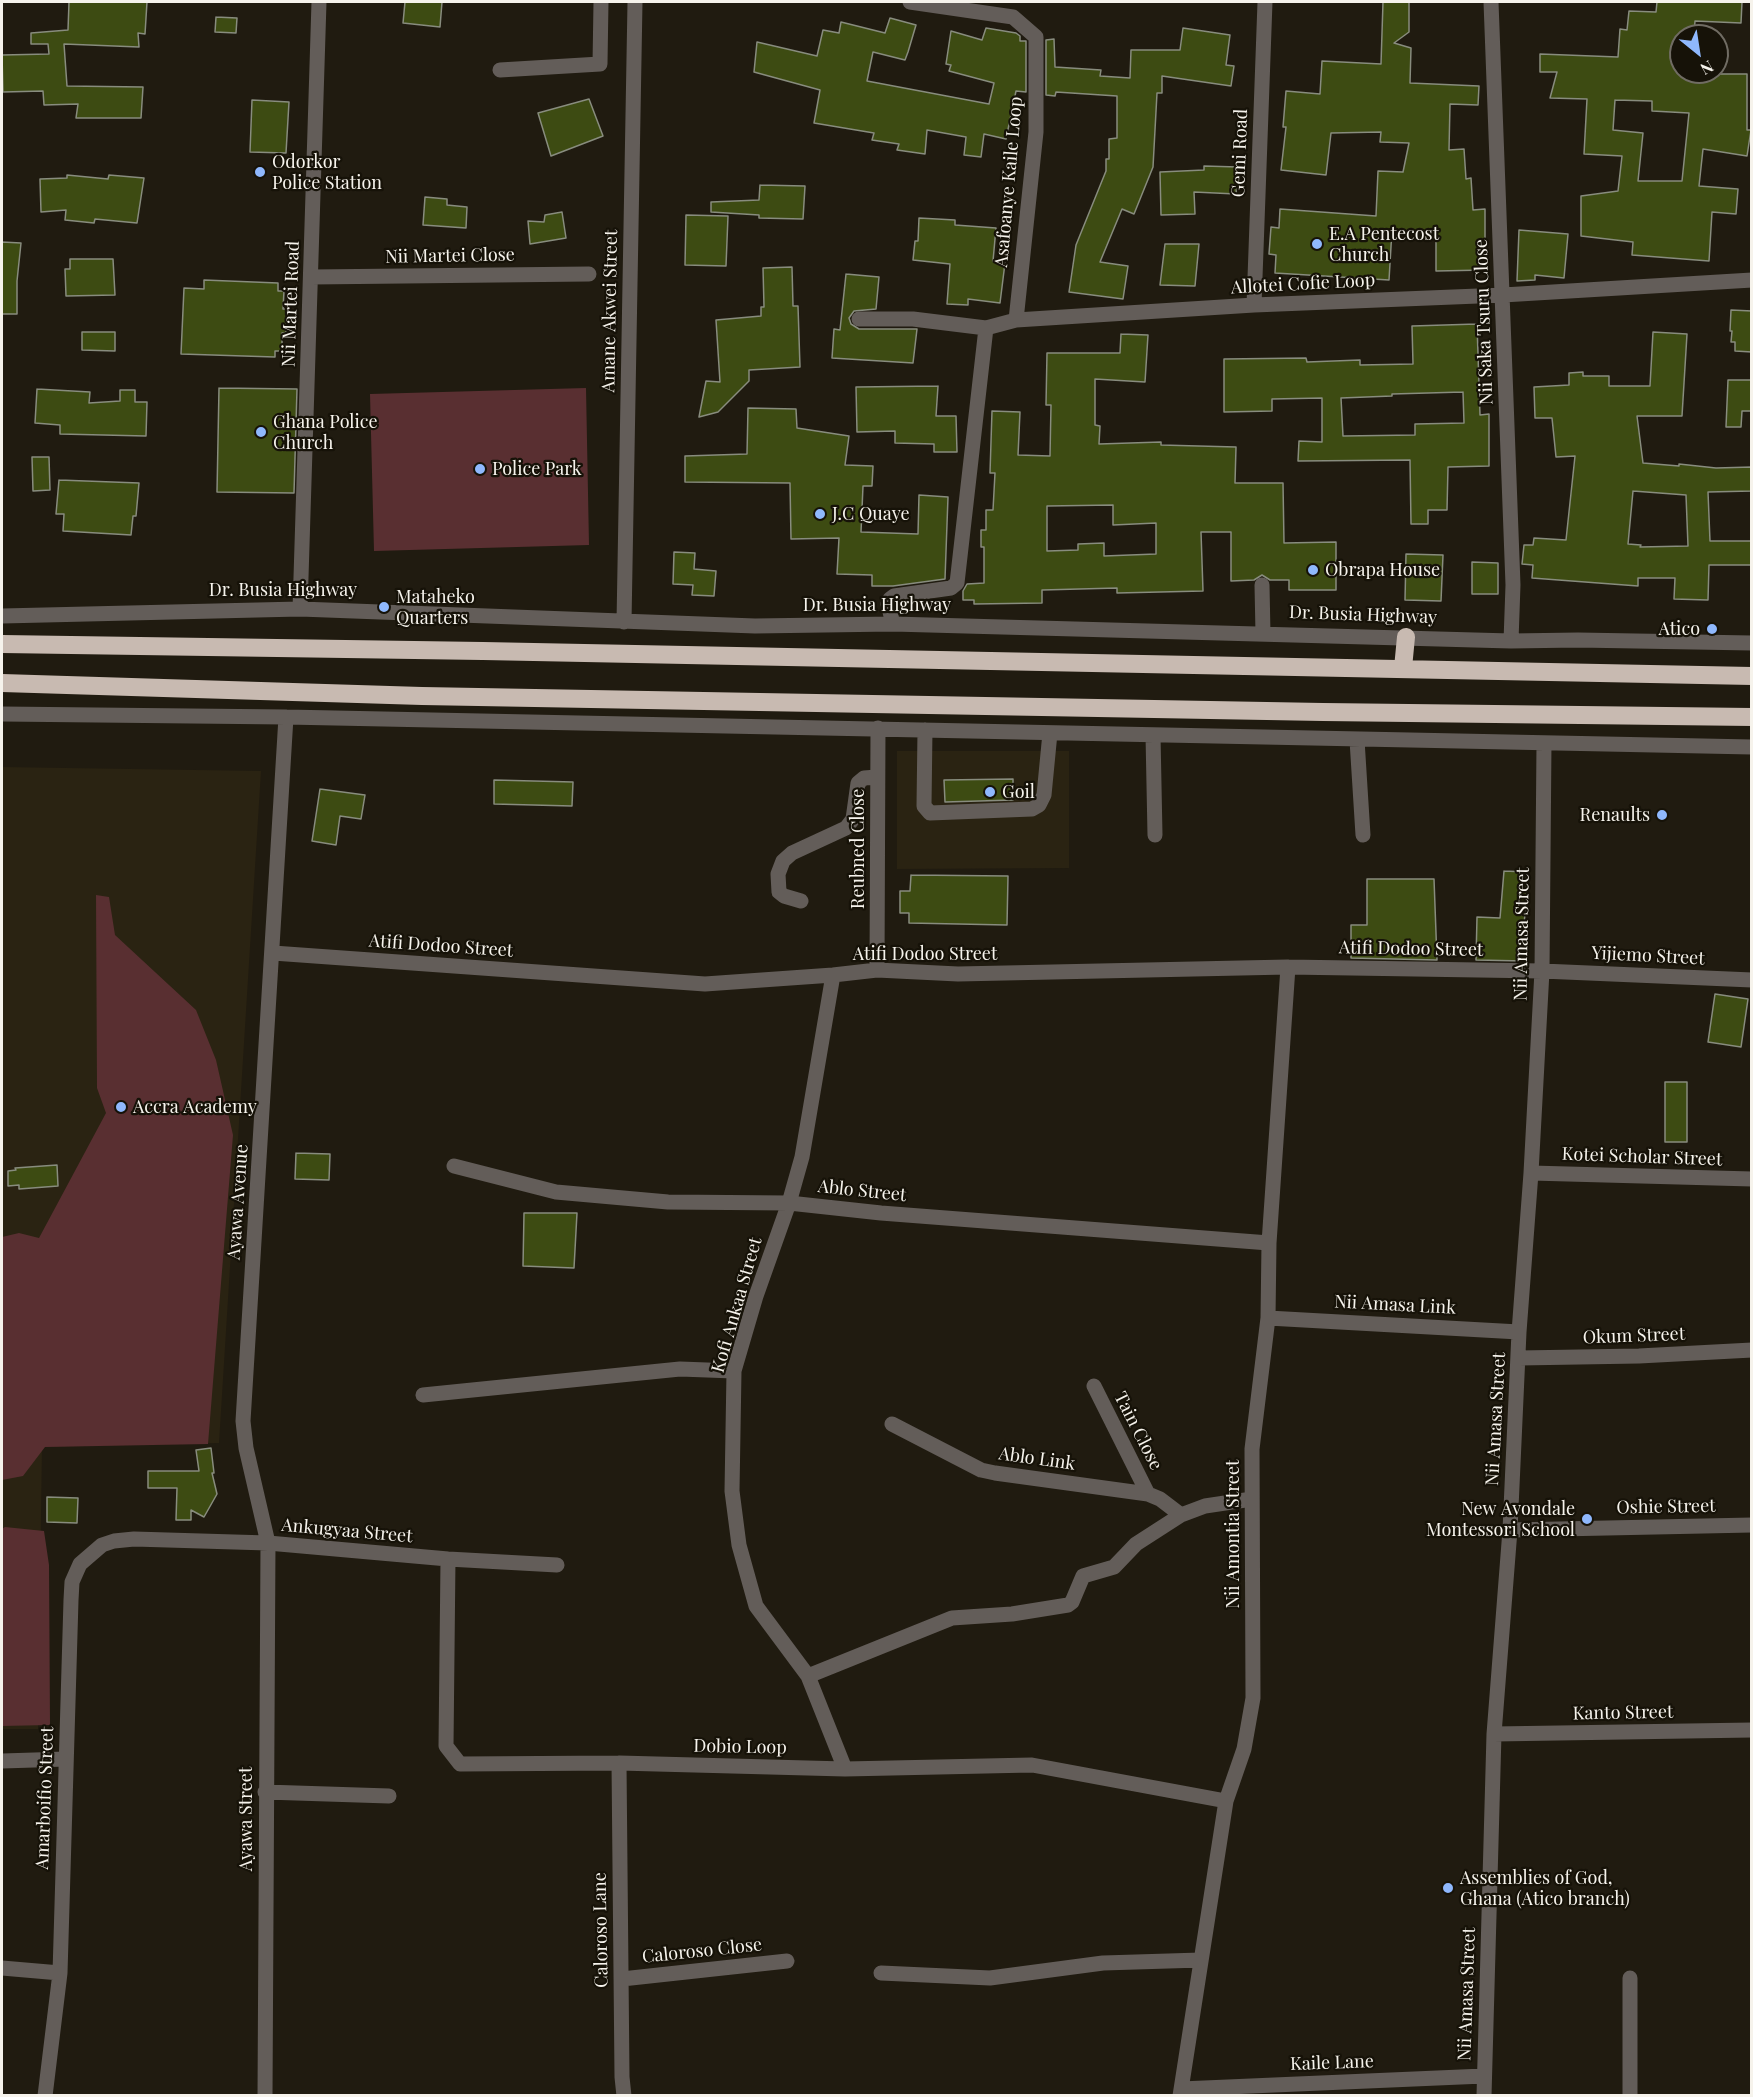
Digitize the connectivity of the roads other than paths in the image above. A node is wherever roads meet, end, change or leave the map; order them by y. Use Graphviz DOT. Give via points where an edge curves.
graph roads {
  1 [pos="319,2"];
  2 [pos="601,2"];
  3 [pos="635,2"];
  4 [pos="909,2"];
  5 [pos="1265,2"];
  6 [pos="1491,2"];
  7 [pos="500,70"];
  8 [pos="589,274"];
  9 [pos="311,277"];
  10 [pos="1752,280"];
  11 [pos="1503,295"];
  12 [pos="1254,305"];
  13 [pos="859,319"];
  14 [pos="1016,320"];
  15 [pos="986,328"];
  16 [pos="1262,585"];
  17 [pos="300,609"];
  18 [pos="2,616"];
  19 [pos="624,622"];
  20 [pos="893,624"];
  21 [pos="1263,634"];
  22 [pos="1406,638"];
  23 [pos="1511,641"];
  24 [pos="1752,643"];
  25 [pos="2,644"];
  26 [pos="1403,668"];
  27 [pos="1752,676"];
  28 [pos="2,683"];
  29 [pos="2,714"];
  30 [pos="286,717"];
  31 [pos="1752,717"];
  32 [pos="878,728"];
  33 [pos="925,730"];
  34 [pos="1050,733"];
  35 [pos="1153,735"];
  36 [pos="1357,740"];
  37 [pos="1544,744"];
  38 [pos="1752,747"];
  39 [pos="878,777"];
  40 [pos="1155,835"];
  41 [pos="1363,835"];
  42 [pos="801,901"];
  43 [pos="273,953"];
  44 [pos="1288,967"];
  45 [pos="877,970"];
  46 [pos="1542,971"];
  47 [pos="833,975"];
  48 [pos="1752,980"];
  49 [pos="454,1166"];
  50 [pos="1531,1173"];
  51 [pos="1752,1179"];
  52 [pos="789,1203"];
  53 [pos="1269,1243"];
  54 [pos="1268,1318"];
  55 [pos="1519,1332"];
  56 [pos="1752,1350"];
  57 [pos="1519,1358"];
  58 [pos="734,1371"];
  59 [pos="1094,1386"];
  60 [pos="423,1395"];
  61 [pos="892,1424"];
  62 [pos="1148,1494"];
  63 [pos="1252,1499"];
  64 [pos="1181,1515"];
  65 [pos="1752,1525"];
  66 [pos="1510,1530"];
  67 [pos="134,1539"];
  68 [pos="268,1543"];
  69 [pos="448,1559"];
  70 [pos="557,1565"];
  71 [pos="808,1676"];
  72 [pos="1752,1730"];
  73 [pos="1494,1734"];
  74 [pos="66,1759"];
  75 [pos="2,1761"];
  76 [pos="619,1763"];
  77 [pos="845,1769"];
  78 [pos="265,1792"];
  79 [pos="388,1796"];
  80 [pos="1226,1801"];
  81 [pos="1201,1960"];
  82 [pos="787,1961"];
  83 [pos="2,1968"];
  84 [pos="60,1973"];
  85 [pos="881,1973"];
  86 [pos="1630,1978"];
  87 [pos="622,1979"];
  88 [pos="1484,2076"];
  89 [pos="1180,2092"];
  90 [pos="45,2096"];
  91 [pos="265,2096"];
  92 [pos="624,2096"];
  93 [pos="1484,2096"];
  94 [pos="1630,2096"];
  1 -- 9 [label="street, Nii Martei Road"];
  2 -- 7 [label="street" via="600,64"];
  3 -- 19 [label="street, Amane Akwei Street"];
  4 -- 14 [label="street, Asafoanye Kaile Loop" via="1013,17 1036,38 1036,132"];
  5 -- 12 [label="street, Gemi Road"];
  6 -- 11 [label="street, Nii Saka Tsuru Close"];
  8 -- 9 [label="street, Nii Martei Close"];
  9 -- 17 [label="street, Nii Martei Road"];
  10 -- 11 [label="street, Allotei Cofie Loop"];
  11 -- 12 [label="street, Allotei Cofie Loop"];
  11 -- 23 [label="street, Nii Saka Tsuru Close" via="1513,585"];
  12 -- 14 [label="street, Allotei Cofie Loop"];
  13 -- 15 [label="street, Allotei Cofie Loop" via="913,319"];
  14 -- 15 [label="street, Allotei Cofie Loop"];
  15 -- 20 [label="street" via="957,584 894,596 888,604"];
  16 -- 21 [label="street"];
  17 -- 18 [label="street, Dr. Busia Highway"];
  17 -- 19 [label="street, Dr. Busia Highway"];
  19 -- 20 [label="street, Dr. Busia Highway" via="755,626"];
  20 -- 21 [label="street, Dr. Busia Highway"];
  21 -- 22 [label="street, Dr. Busia Highway"];
  22 -- 23 [label="street, Dr. Busia Highway"];
  22 -- 26 [label="highway"];
  23 -- 24 [label="street, Dr. Busia Highway"];
  25 -- 26 [label="highway"];
  26 -- 27 [label="highway"];
  28 -- 31 [label="highway" via="422,696"];
  29 -- 30 [label="street"];
  30 -- 32 [label="street"];
  30 -- 43 [label="street, Ayawa Avenue"];
  32 -- 33 [label="street"];
  32 -- 39 [label="street, Reubned Close"];
  33 -- 34 [label="street"];
  33 -- 34 [label="street" via="924,806 930,813 1032,809 1039,805 1044,795"];
  34 -- 35 [label="street"];
  35 -- 36 [label="street"];
  35 -- 40 [label="street"];
  36 -- 37 [label="street"];
  36 -- 41 [label="street"];
  37 -- 38 [label="street"];
  37 -- 46 [label="street, Nii Amasa Street"];
  39 -- 42 [label="street" via="864,778 858,783 853,819 846,828 783,861 778,874 779,892"];
  39 -- 45 [label="street, Reubned Close"];
  43 -- 47 [label="street, Atifi Dodoo Street" via="705,984"];
  43 -- 68 [label="street, Ayawa Avenue" via="243,1421"];
  44 -- 45 [label="street, Atifi Dodoo Street" via="958,974"];
  44 -- 46 [label="street, Atifi Dodoo Street"];
  44 -- 53 [label="street, Nii Amontia Street"];
  45 -- 47 [label="street, Atifi Dodoo Street"];
  46 -- 48 [label="street, Yijiemo Street"];
  46 -- 50 [label="street, Nii Amasa Street"];
  47 -- 52 [label="street, Kofi Ankaa Street" via="802,1157"];
  49 -- 52 [label="street, Ablo Street" via="556,1192 668,1202"];
  50 -- 51 [label="street, Kotei Scholar Street"];
  50 -- 55 [label="street, Nii Amasa Street"];
  52 -- 53 [label="street, Ablo Street"];
  52 -- 58 [label="street, Kofi Ankaa Street"];
  53 -- 54 [label="street, Nii Amontia Street"];
  54 -- 55 [label="street, Nii Amasa Link"];
  54 -- 63 [label="street, Nii Amontia Street" via="1252,1449"];
  55 -- 57 [label="street, Nii Amasa Street"];
  56 -- 57 [label="street, Okum Street"];
  57 -- 66 [label="street, Nii Amasa Street"];
  58 -- 60 [label="street" via="680,1369"];
  58 -- 71 [label="street, Kofi Ankaa Street" via="732,1491 739,1545 756,1606"];
  59 -- 62 [label="street, Tain Close"];
  61 -- 62 [label="street, Ablo Link" via="981,1470"];
  62 -- 64 [label="street, Ablo Link"];
  63 -- 64 [label="street" via="1205,1506"];
  63 -- 80 [label="street, Nii Amontia Street" via="1253,1698 1244,1749"];
  64 -- 71 [label="street" via="1136,1544 1114,1568 1083,1576 1068,1605 951,1618"];
  65 -- 66 [label="street, Oshie Street"];
  66 -- 73 [label="street, Nii Amasa Street"];
  67 -- 68 [label="street, Ankugyaa Street"];
  67 -- 74 [label="street, Amarboifio Street" via="102,1545 80,1564 72,1582"];
  68 -- 69 [label="street, Ankugyaa Street"];
  68 -- 78 [label="street, Ayawa Street"];
  69 -- 70 [label="street, Ankugyaa Street"];
  69 -- 76 [label="street, Dobio Loop" via="446,1746 460,1764"];
  71 -- 77 [label="street, Kofi Ankaa Street"];
  72 -- 73 [label="street, Kanto Street"];
  73 -- 88 [label="street, Nii Amasa Street"];
  74 -- 75 [label="street"];
  74 -- 84 [label="street, Amarboifio Street"];
  76 -- 77 [label="street, Dobio Loop"];
  76 -- 87 [label="street, Caloroso Lane"];
  77 -- 80 [label="street, Dobio Loop" via="1032,1765"];
  78 -- 79 [label="street"];
  78 -- 91 [label="street, Ayawa Street"];
  80 -- 81 [label="street, Nii Amontia Street"];
  81 -- 85 [label="street" via="1103,1963 990,1978"];
  81 -- 89 [label="street, Nii Amontia Street"];
  82 -- 87 [label="street, Caloroso Close"];
  83 -- 84 [label="street"];
  84 -- 90 [label="street, Amarboifio Street"];
  86 -- 94 [label="street"];
  87 -- 92 [label="street, Caloroso Lane"];
  88 -- 89 [label="street, Kaile Lane"];
  88 -- 93 [label="street, Nii Amasa Street"];
}
